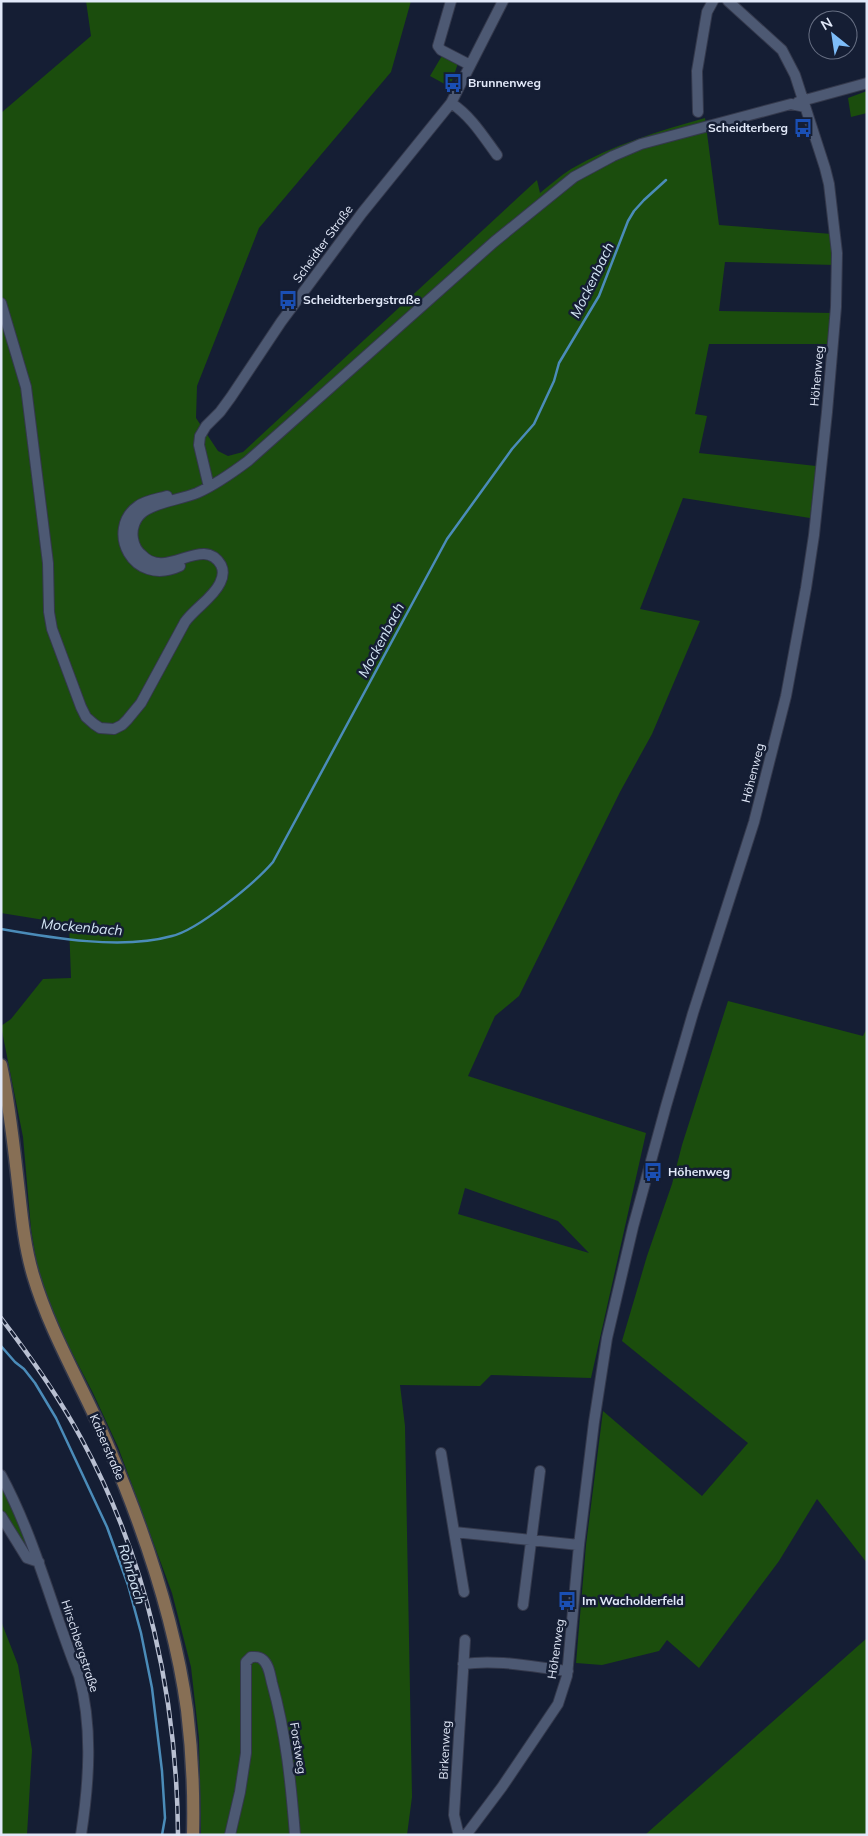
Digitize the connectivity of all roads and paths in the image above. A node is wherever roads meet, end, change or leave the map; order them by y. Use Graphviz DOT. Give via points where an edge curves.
graph roads {
  1 [pos="451,1"];
  2 [pos="503,1"];
  3 [pos="713,1"];
  4 [pos="728,1"];
  5 [pos="470,65"];
  6 [pos="867,83"];
  7 [pos="451,103"];
  8 [pos="804,104"];
  9 [pos="698,112"];
  10 [pos="497,154"];
  11 [pos="1,304"];
  12 [pos="209,487"];
  13 [pos="1,1064"];
  14 [pos="441,1453"];
  15 [pos="540,1471"];
  16 [pos="1,1475"];
  17 [pos="1,1516"];
  18 [pos="454,1532"];
  19 [pos="532,1541"];
  20 [pos="579,1545"];
  21 [pos="38,1562"];
  22 [pos="464,1592"];
  23 [pos="523,1605"];
  24 [pos="465,1640"];
  25 [pos="463,1664"];
  26 [pos="568,1671"];
  27 [pos="81,1835"];
  28 [pos="193,1835"];
  29 [pos="230,1835"];
  30 [pos="295,1835"];
  31 [pos="462,1835"];
  32 [pos="466,1835"];
  1 -- 5 [label="street" via="438,46"];
  2 -- 5 [label="street, Scheidter Straße"];
  3 -- 9 [label="street" via="707,12 697,71"];
  4 -- 8 [label="street, Höhenweg" via="782,50"];
  5 -- 7 [label="street, Scheidter Straße"];
  6 -- 8 [label="street"];
  7 -- 10 [label="street" via="464,111"];
  7 -- 12 [label="street, Scheidter Straße" via="362,212 231,397 206,426 199,445"];
  8 -- 12 [label="street" via="791,104 641,144 574,177 494,242 248,461"];
  8 -- 20 [label="street, Höhenweg" via="829,184 838,253 832,348 810,562 786,696 754,822 693,1013 630,1236 607,1338"];
  11 -- 12 [label="street" via="26,387 48,563 52,629 81,707 86,717 100,728 114,729 127,720 185,622 217,588 223,576 216,558 207,554 169,563 155,563 143,557 134,545 132,530 135,523 142,512"];
  13 -- 28 [label="main road, Kaiserstraße" via="9,1102 24,1238 32,1274 52,1327 86,1396 130,1501 177,1654 187,1710"];
  14 -- 18 [label="street"];
  15 -- 19 [label="street"];
  16 -- 21 [label="street, Hirschbergstraße" via="15,1500"];
  17 -- 21 [label="street" via="27,1558"];
  18 -- 19 [label="street"];
  18 -- 22 [label="street"];
  19 -- 20 [label="street"];
  19 -- 23 [label="street"];
  20 -- 26 [label="street, Höhenweg"];
  21 -- 27 [label="street, Hirschbergstraße" via="84,1696 88,1774"];
  24 -- 25 [label="street, Birkenweg"];
  25 -- 26 [label="street" via="512,1663"];
  25 -- 31 [label="street, Birkenweg" via="454,1815 458,1832"];
  26 -- 32 [label="street, Höhenweg" via="558,1704"];
  29 -- 30 [label="street, Forstweg" via="246,1753 246,1662 251,1657 263,1659 267,1666 278,1705"];
}
